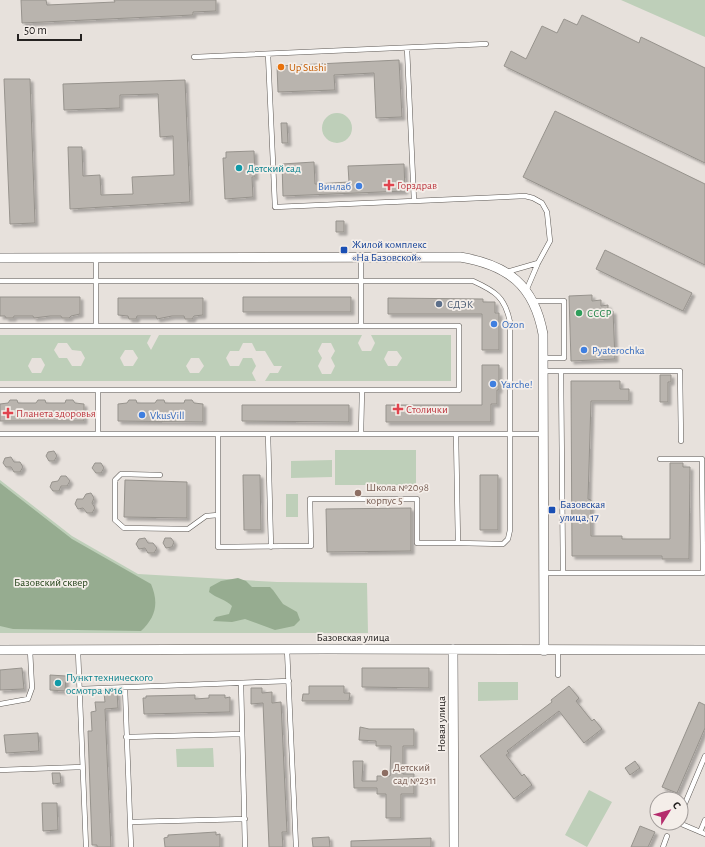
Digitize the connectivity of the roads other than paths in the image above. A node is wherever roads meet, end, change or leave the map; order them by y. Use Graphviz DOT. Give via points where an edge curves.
graph roads {
  1 [pos="486,44"];
  2 [pos="407,48"];
  3 [pos="268,54"];
  4 [pos="194,57"];
  5 [pos="414,201"];
  6 [pos="361,257"];
  7 [pos="0,258"];
  8 [pos="96,258"];
  9 [pos="538,263"];
  10 [pos="506,272"];
  11 [pos="0,282"];
  12 [pos="96,282"];
  13 [pos="361,282"];
  14 [pos="525,291"];
  15 [pos="532,300"];
  16 [pos="0,326"];
  17 [pos="96,326"];
  18 [pos="362,326"];
  19 [pos="543,358"];
  20 [pos="543,371"];
  21 [pos="562,372"];
  22 [pos="0,390"];
  23 [pos="98,390"];
  24 [pos="362,390"];
  25 [pos="0,434"];
  26 [pos="98,434"];
  27 [pos="218,434"];
  28 [pos="268,434"];
  29 [pos="361,434"];
  30 [pos="456,434"];
  31 [pos="510,434"];
  32 [pos="543,434"];
  33 [pos="681,441"];
  34 [pos="660,459"];
  35 [pos="160,475"];
  36 [pos="218,516"];
  37 [pos="458,543"];
  38 [pos="271,547"];
  39 [pos="544,573"];
  40 [pos="562,574"];
  41 [pos="287,649"];
  42 [pos="453,649"];
  43 [pos="0,650"];
  44 [pos="30,650"];
  45 [pos="705,650"];
  46 [pos="78,651"];
  47 [pos="544,651"];
  48 [pos="558,651"];
  49 [pos="558,675"];
  50 [pos="289,681"];
  51 [pos="241,683"];
  52 [pos="125,688"];
  53 [pos="79,689"];
  54 [pos="0,704"];
  55 [pos="242,734"];
  56 [pos="126,737"];
  57 [pos="705,756"];
  58 [pos="82,767"];
  59 [pos="0,770"];
  60 [pos="689,794"];
  61 [pos="245,819"];
  62 [pos="705,820"];
  63 [pos="130,822"];
  64 [pos="689,827"];
  65 [pos="700,832"];
  66 [pos="705,834"];
  67 [pos="667,836"];
  68 [pos="86,847"];
  69 [pos="130,847"];
  70 [pos="245,847"];
  71 [pos="296,847"];
  72 [pos="454,847"];
  73 [pos="663,847"];
  1 -- 2 [label="lane"];
  2 -- 3 [label="lane"];
  2 -- 5 [label="lane"];
  3 -- 4 [label="lane"];
  3 -- 5 [label="lane" via="275,207"];
  5 -- 9 [label="lane" via="525,196 533,198 542,203 547,212 550,241"];
  6 -- 8 [label="street"];
  6 -- 10 [label="street" via="460,257 492,264"];
  6 -- 13 [label="lane"];
  7 -- 8 [label="street"];
  8 -- 12 [label="lane"];
  9 -- 10 [label="lane"];
  9 -- 14 [label="lane"];
  10 -- 14 [label="street"];
  11 -- 12 [label="lane"];
  12 -- 13 [label="lane"];
  12 -- 17 [label="lane"];
  13 -- 18 [label="lane"];
  13 -- 31 [label="lane" via="473,281 501,298 508,310 510,322"];
  14 -- 15 [label="street"];
  15 -- 19 [label="street" via="543,334"];
  15 -- 19 [label="lane" via="564,301 564,358"];
  16 -- 17 [label="lane"];
  17 -- 18 [label="lane"];
  18 -- 24 [label="lane" via="459,326 459,390"];
  19 -- 20 [label="street"];
  20 -- 21 [label="lane"];
  20 -- 32 [label="street"];
  21 -- 33 [label="lane" via="680,371"];
  21 -- 40 [label="lane"];
  22 -- 23 [label="lane"];
  23 -- 24 [label="lane"];
  23 -- 26 [label="lane"];
  24 -- 29 [label="lane"];
  25 -- 26 [label="lane"];
  26 -- 27 [label="lane"];
  27 -- 28 [label="lane"];
  27 -- 36 [label="lane"];
  28 -- 29 [label="lane"];
  28 -- 38 [label="lane"];
  29 -- 30 [label="lane"];
  30 -- 31 [label="lane"];
  30 -- 37 [label="lane"];
  31 -- 32 [label="lane"];
  31 -- 37 [label="lane" via="508,539 503,544"];
  32 -- 39 [label="street"];
  34 -- 40 [label="lane" via="702,459 702,574"];
  35 -- 36 [label="lane" via="121,474 115,480 116,520 124,528 188,529 206,516"];
  36 -- 38 [label="lane" via="218,547"];
  37 -- 38 [label="lane" via="417,543 417,499 310,499 311,546"];
  39 -- 40 [label="lane"];
  39 -- 47 [label="street"];
  41 -- 42 [label="street, Базовская улица"];
  41 -- 46 [label="street, Базовская улица"];
  41 -- 50 [label="lane"];
  42 -- 47 [label="street, Базовская улица"];
  42 -- 72 [label="street, Новая улица"];
  43 -- 44 [label="street, Базовская улица"];
  44 -- 46 [label="street, Базовская улица"];
  44 -- 54 [label="lane" via="32,688 28,699"];
  45 -- 48 [label="street, Базовская улица"];
  46 -- 53 [label="lane"];
  47 -- 48 [label="street, Базовская улица"];
  48 -- 49 [label="lane"];
  50 -- 51 [label="lane"];
  50 -- 71 [label="lane"];
  51 -- 52 [label="lane"];
  51 -- 55 [label="lane"];
  52 -- 53 [label="lane"];
  52 -- 56 [label="lane"];
  53 -- 58 [label="lane"];
  55 -- 56 [label="lane"];
  55 -- 61 [label="lane"];
  56 -- 63 [label="lane"];
  57 -- 60 [label="lane"];
  58 -- 59 [label="lane"];
  58 -- 68 [label="lane"];
  61 -- 63 [label="lane"];
  61 -- 70 [label="lane"];
  62 -- 65 [label="lane"];
  63 -- 69 [label="lane"];
  64 -- 65 [label="lane"];
  65 -- 66 [label="lane"];
  67 -- 73 [label="lane"];
}
